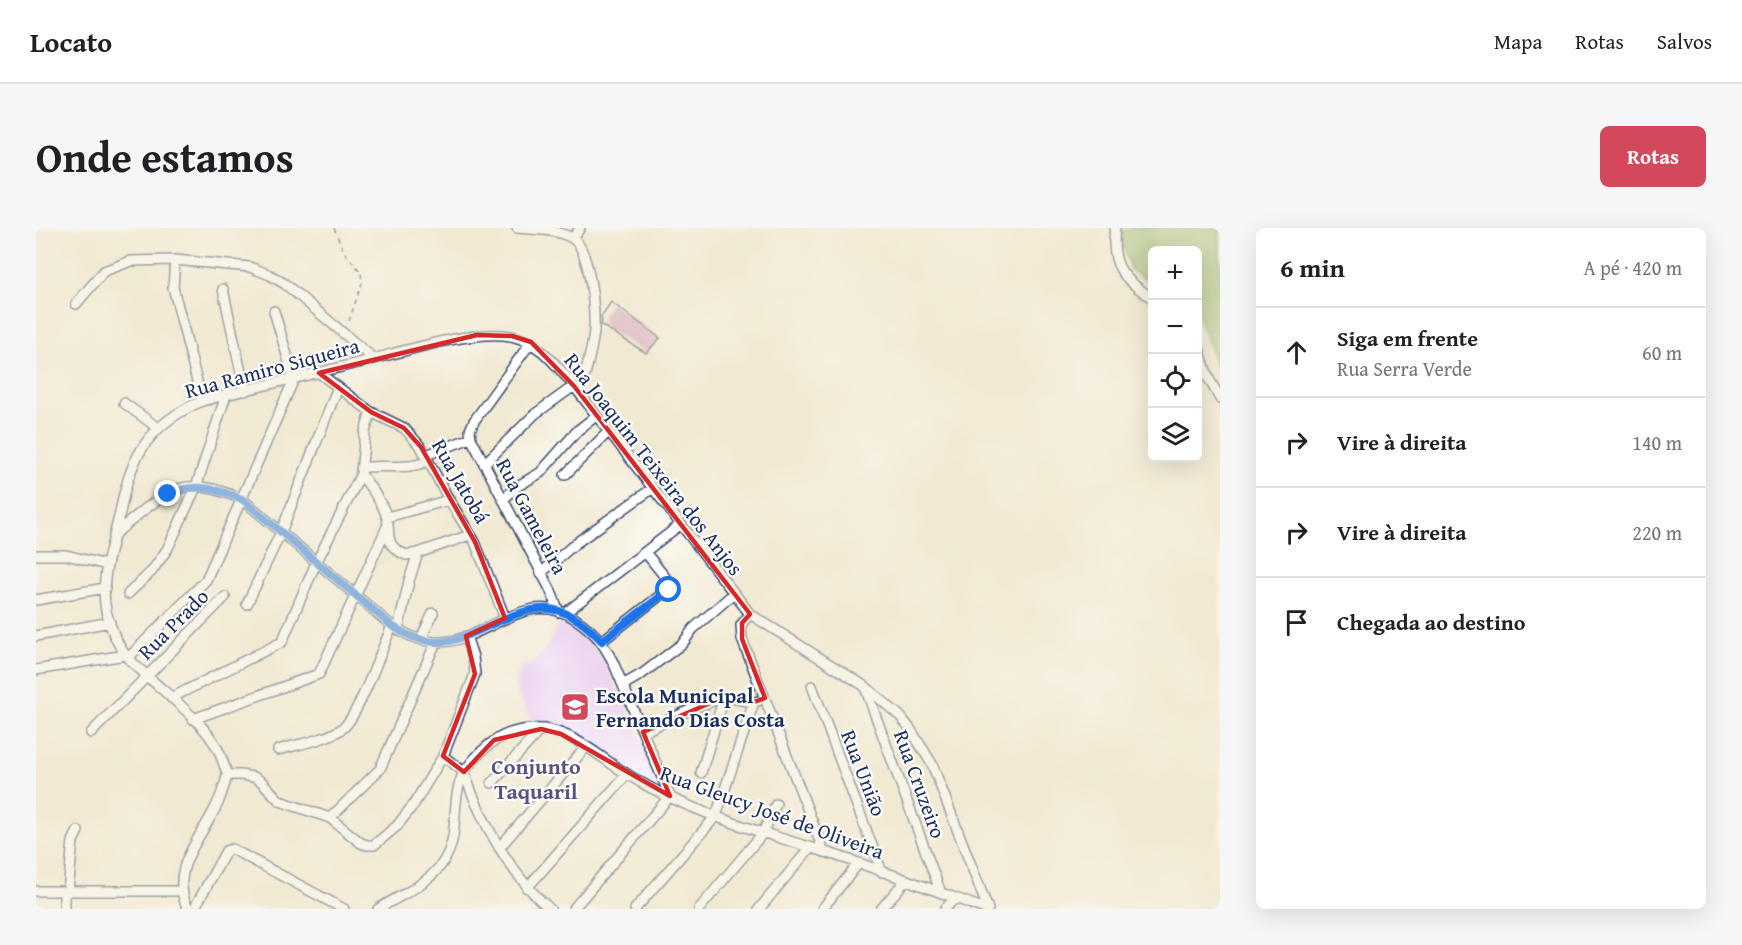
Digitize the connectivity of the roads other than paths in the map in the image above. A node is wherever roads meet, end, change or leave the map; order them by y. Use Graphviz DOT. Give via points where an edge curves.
graph roads {
  1 [pos="517,228"];
  2 [pos="580,228"];
  3 [pos="1115,228"];
  4 [pos="568,234"];
  5 [pos="175,260"];
  6 [pos="223,289"];
  7 [pos="1148,295"];
  8 [pos="76,304"];
  9 [pos="274,311"];
  10 [pos="531,342"];
  11 [pos="1200,354"];
  12 [pos="374,359"];
  13 [pos="319,373"];
  14 [pos="294,379"];
  15 [pos="574,386"];
  16 [pos="338,387"];
  17 [pos="245,391"];
  18 [pos="580,394"];
  19 [pos="226,395"];
  20 [pos="1220,399"];
  21 [pos="202,401"];
  22 [pos="124,403"];
  23 [pos="371,412"];
  24 [pos="596,416"];
  25 [pos="158,428"];
  26 [pos="609,431"];
  27 [pos="471,438"];
  28 [pos="427,458"];
  29 [pos="484,464"];
  30 [pos="361,471"];
  31 [pos="565,476"];
  32 [pos="196,487"];
  33 [pos="653,488"];
  34 [pos="242,499"];
  35 [pos="449,500"];
  36 [pos="503,500"];
  37 [pos="387,517"];
  38 [pos="680,525"];
  39 [pos="387,527"];
  40 [pos="281,532"];
  41 [pos="116,533"];
  42 [pos="470,535"];
  43 [pos="645,552"];
  44 [pos="418,553"];
  45 [pos="36,555"];
  46 [pos="316,563"];
  47 [pos="107,565"];
  48 [pos="541,573"];
  49 [pos="105,588"];
  50 [pos="128,594"];
  51 [pos="732,594"];
  52 [pos="355,596"];
  53 [pos="225,597"];
  54 [pos="36,600"];
  55 [pos="247,604"];
  56 [pos="433,613"];
  57 [pos="562,613"];
  58 [pos="750,614"];
  59 [pos="505,618"];
  60 [pos="110,622"];
  61 [pos="395,628"];
  62 [pos="36,636"];
  63 [pos="466,636"];
  64 [pos="421,639"];
  65 [pos="602,641"];
  66 [pos="436,642"];
  67 [pos="127,656"];
  68 [pos="36,670"];
  69 [pos="147,676"];
  70 [pos="623,686"];
  71 [pos="812,686"];
  72 [pos="866,687"];
  73 [pos="724,697"];
  74 [pos="171,698"];
  75 [pos="765,698"];
  76 [pos="754,702"];
  77 [pos="194,719"];
  78 [pos="541,729"];
  79 [pos="643,732"];
  80 [pos="92,733"];
  81 [pos="586,747"];
  82 [pos="278,750"];
  83 [pos="443,756"];
  84 [pos="464,772"];
  85 [pos="701,773"];
  86 [pos="627,774"];
  87 [pos="227,775"];
  88 [pos="492,783"];
  89 [pos="670,796"];
  90 [pos="776,804"];
  91 [pos="717,816"];
  92 [pos="330,818"];
  93 [pos="78,831"];
  94 [pos="763,832"];
  95 [pos="500,847"];
  96 [pos="810,848"];
  97 [pos="824,852"];
  98 [pos="858,864"];
  99 [pos="882,872"];
  100 [pos="906,880"];
  101 [pos="527,888"];
  102 [pos="36,891"];
  103 [pos="69,891"];
  104 [pos="182,891"];
  105 [pos="942,893"];
  106 [pos="955,898"];
  107 [pos="64,909"];
  108 [pos="188,909"];
  109 [pos="194,909"];
  110 [pos="344,909"];
  111 [pos="378,909"];
  112 [pos="550,909"];
  113 [pos="573,909"];
  114 [pos="635,909"];
  115 [pos="699,909"];
  116 [pos="759,909"];
  117 [pos="822,909"];
  118 [pos="881,909"];
  119 [pos="945,909"];
  120 [pos="986,909"];
  1 -- 4 [label="street"];
  2 -- 4 [label="street"];
  3 -- 7 [label="street" via="1113,253 1119,269"];
  4 -- 18 [label="street" via="583,253 593,310 593,338"];
  5 -- 8 [label="street" via="131,261 104,271"];
  5 -- 12 [label="street" via="250,267 270,274"];
  5 -- 21 [label="street" via="176,303"];
  6 -- 17 [label="street"];
  9 -- 14 [label="street"];
  10 -- 12 [label="street, Rua Joaquim Teixeira dos Anjos" via="512,336 477,335"];
  10 -- 15 [label="street, Rua Joaquim Teixeira dos Anjos"];
  10 -- 27 [label="street" via="474,421"];
  11 -- 20 [label="street"];
  12 -- 13 [label="street, Rua Ramiro Siqueira"];
  13 -- 14 [label="street, Rua Ramiro Siqueira"];
  13 -- 16 [label="street, Rua Jatobá"];
  14 -- 17 [label="street, Rua Ramiro Siqueira"];
  14 -- 34 [label="street"];
  15 -- 18 [label="street, Rua Joaquim Teixeira dos Anjos"];
  15 -- 29 [label="street" via="535,414"];
  16 -- 23 [label="street, Rua Jatobá"];
  16 -- 40 [label="street"];
  17 -- 19 [label="street, Rua Ramiro Siqueira"];
  18 -- 24 [label="street, Rua Joaquim Teixeira dos Anjos"];
  19 -- 21 [label="street, Rua Ramiro Siqueira"];
  19 -- 32 [label="street"];
  21 -- 25 [label="street, Rua Ramiro Siqueira"];
  22 -- 25 [label="street"];
  23 -- 28 [label="street, Rua Jatobá" via="404,428"];
  23 -- 30 [label="street"];
  24 -- 26 [label="street, Rua Joaquim Teixeira dos Anjos"];
  24 -- 36 [label="street" via="578,430 540,473 516,486"];
  25 -- 41 [label="street, Rua Ramiro Siqueira" via="132,466"];
  26 -- 31 [label="street"];
  26 -- 33 [label="street, Rua Joaquim Teixeira dos Anjos"];
  27 -- 28 [label="street"];
  27 -- 29 [label="street, Rua Gameleira"];
  28 -- 30 [label="street" via="412,465 372,465"];
  28 -- 35 [label="street, Rua Jatobá"];
  29 -- 36 [label="street, Rua Gameleira"];
  30 -- 37 [label="street"];
  30 -- 46 [label="street"];
  32 -- 34 [label="street"];
  32 -- 41 [label="street" via="168,494"];
  32 -- 50 [label="street" via="168,548 152,571"];
  33 -- 38 [label="street, Rua Joaquim Teixeira dos Anjos"];
  33 -- 48 [label="street"];
  34 -- 40 [label="street"];
  34 -- 67 [label="street" via="206,580"];
  35 -- 37 [label="street"];
  35 -- 42 [label="street, Rua Jatobá"];
  36 -- 48 [label="street, Rua Gameleira"];
  37 -- 39 [label="street"];
  38 -- 43 [label="street"];
  38 -- 51 [label="street, Rua Joaquim Teixeira dos Anjos"];
  39 -- 44 [label="street" via="388,539 399,552"];
  39 -- 52 [label="street"];
  40 -- 46 [label="street"];
  40 -- 55 [label="street"];
  41 -- 47 [label="street, Rua Ramiro Siqueira"];
  42 -- 44 [label="street"];
  42 -- 59 [label="street, Rua Jatobá"];
  43 -- 57 [label="street"];
  43 -- 65 [label="street" via="671,587"];
  44 -- 61 [label="street"];
  45 -- 47 [label="street" via="66,555"];
  46 -- 52 [label="street"];
  46 -- 74 [label="street" via="282,642"];
  47 -- 49 [label="street, Rua Ramiro Siqueira"];
  48 -- 57 [label="street, Rua Gameleira"];
  49 -- 54 [label="street"];
  49 -- 60 [label="street, Rua Ramiro Siqueira"];
  51 -- 58 [label="street, Rua Joaquim Teixeira dos Anjos"];
  51 -- 70 [label="street" via="683,643"];
  52 -- 61 [label="street"];
  52 -- 77 [label="street" via="319,674"];
  53 -- 69 [label="street, Rua Prado"];
  56 -- 64 [label="street"];
  57 -- 59 [label="street" via="531,609"];
  57 -- 65 [label="street" via="590,628"];
  58 -- 72 [label="street, Rua Joaquim Teixeira dos Anjos"];
  58 -- 75 [label="street" via="741,625 742,639"];
  59 -- 63 [label="street"];
  60 -- 62 [label="street"];
  60 -- 67 [label="street, Rua Ramiro Siqueira"];
  61 -- 64 [label="street"];
  61 -- 82 [label="street" via="344,727"];
  63 -- 66 [label="street"];
  63 -- 83 [label="street" via="475,674"];
  64 -- 66 [label="street"];
  65 -- 70 [label="street"];
  66 -- 92 [label="street" via="380,770"];
  67 -- 68 [label="street"];
  67 -- 69 [label="street, Rua Ramiro Siqueira"];
  69 -- 74 [label="street, Rua Ramiro Siqueira"];
  69 -- 80 [label="street, Rua Prado"];
  70 -- 79 [label="street"];
  71 -- 99 [label="street, Rua União"];
  72 -- 105 [label="street, Rua Cruzeiro"];
  72 -- 120 [label="street, Rua Joaquim Teixeira dos Anjos" via="900,716 932,764"];
  73 -- 76 [label="street"];
  73 -- 79 [label="street"];
  73 -- 85 [label="street"];
  74 -- 77 [label="street, Rua Ramiro Siqueira"];
  75 -- 76 [label="street"];
  75 -- 97 [label="street"];
  76 -- 91 [label="street"];
  77 -- 87 [label="street, Rua Ramiro Siqueira" via="211,735"];
  78 -- 81 [label="street, Rua Gleucy José de Oliveira"];
  78 -- 84 [label="street, Rua Gleucy José de Oliveira" via="518,731 494,740"];
  78 -- 88 [label="street"];
  79 -- 89 [label="street"];
  81 -- 86 [label="street, Rua Gleucy José de Oliveira"];
  81 -- 95 [label="street"];
  83 -- 84 [label="street"];
  83 -- 92 [label="street" via="397,826 374,844 361,843"];
  84 -- 95 [label="street"];
  84 -- 111 [label="street, Rua Gleucy José de Oliveira" via="457,790 451,848 444,862 426,881"];
  86 -- 89 [label="street, Rua Gleucy José de Oliveira"];
  86 -- 101 [label="street"];
  87 -- 92 [label="street" via="254,777 280,801"];
  87 -- 104 [label="street" via="218,805 184,865"];
  89 -- 91 [label="street, Rua Gleucy José de Oliveira"];
  89 -- 113 [label="street"];
  90 -- 94 [label="street"];
  91 -- 94 [label="street, Rua Gleucy José de Oliveira"];
  91 -- 114 [label="street"];
  93 -- 103 [label="street" via="73,841"];
  94 -- 96 [label="street, Rua Gleucy José de Oliveira"];
  94 -- 115 [label="street"];
  95 -- 101 [label="street"];
  96 -- 97 [label="street, Rua Gleucy José de Oliveira"];
  96 -- 116 [label="street"];
  97 -- 98 [label="street, Rua Gleucy José de Oliveira"];
  98 -- 99 [label="street, Rua Gleucy José de Oliveira"];
  98 -- 117 [label="street"];
  99 -- 100 [label="street, Rua Gleucy José de Oliveira"];
  100 -- 105 [label="street, Rua Gleucy José de Oliveira"];
  100 -- 118 [label="street"];
  101 -- 112 [label="street"];
  102 -- 103 [label="street"];
  103 -- 104 [label="street"];
  103 -- 107 [label="street" via="64,896"];
  104 -- 108 [label="street"];
  105 -- 106 [label="street, Rua Gleucy José de Oliveira"];
  106 -- 119 [label="street"];
  106 -- 120 [label="street, Rua Gleucy José de Oliveira"];
  109 -- 110 [label="street" via="229,850 236,850"];
}
